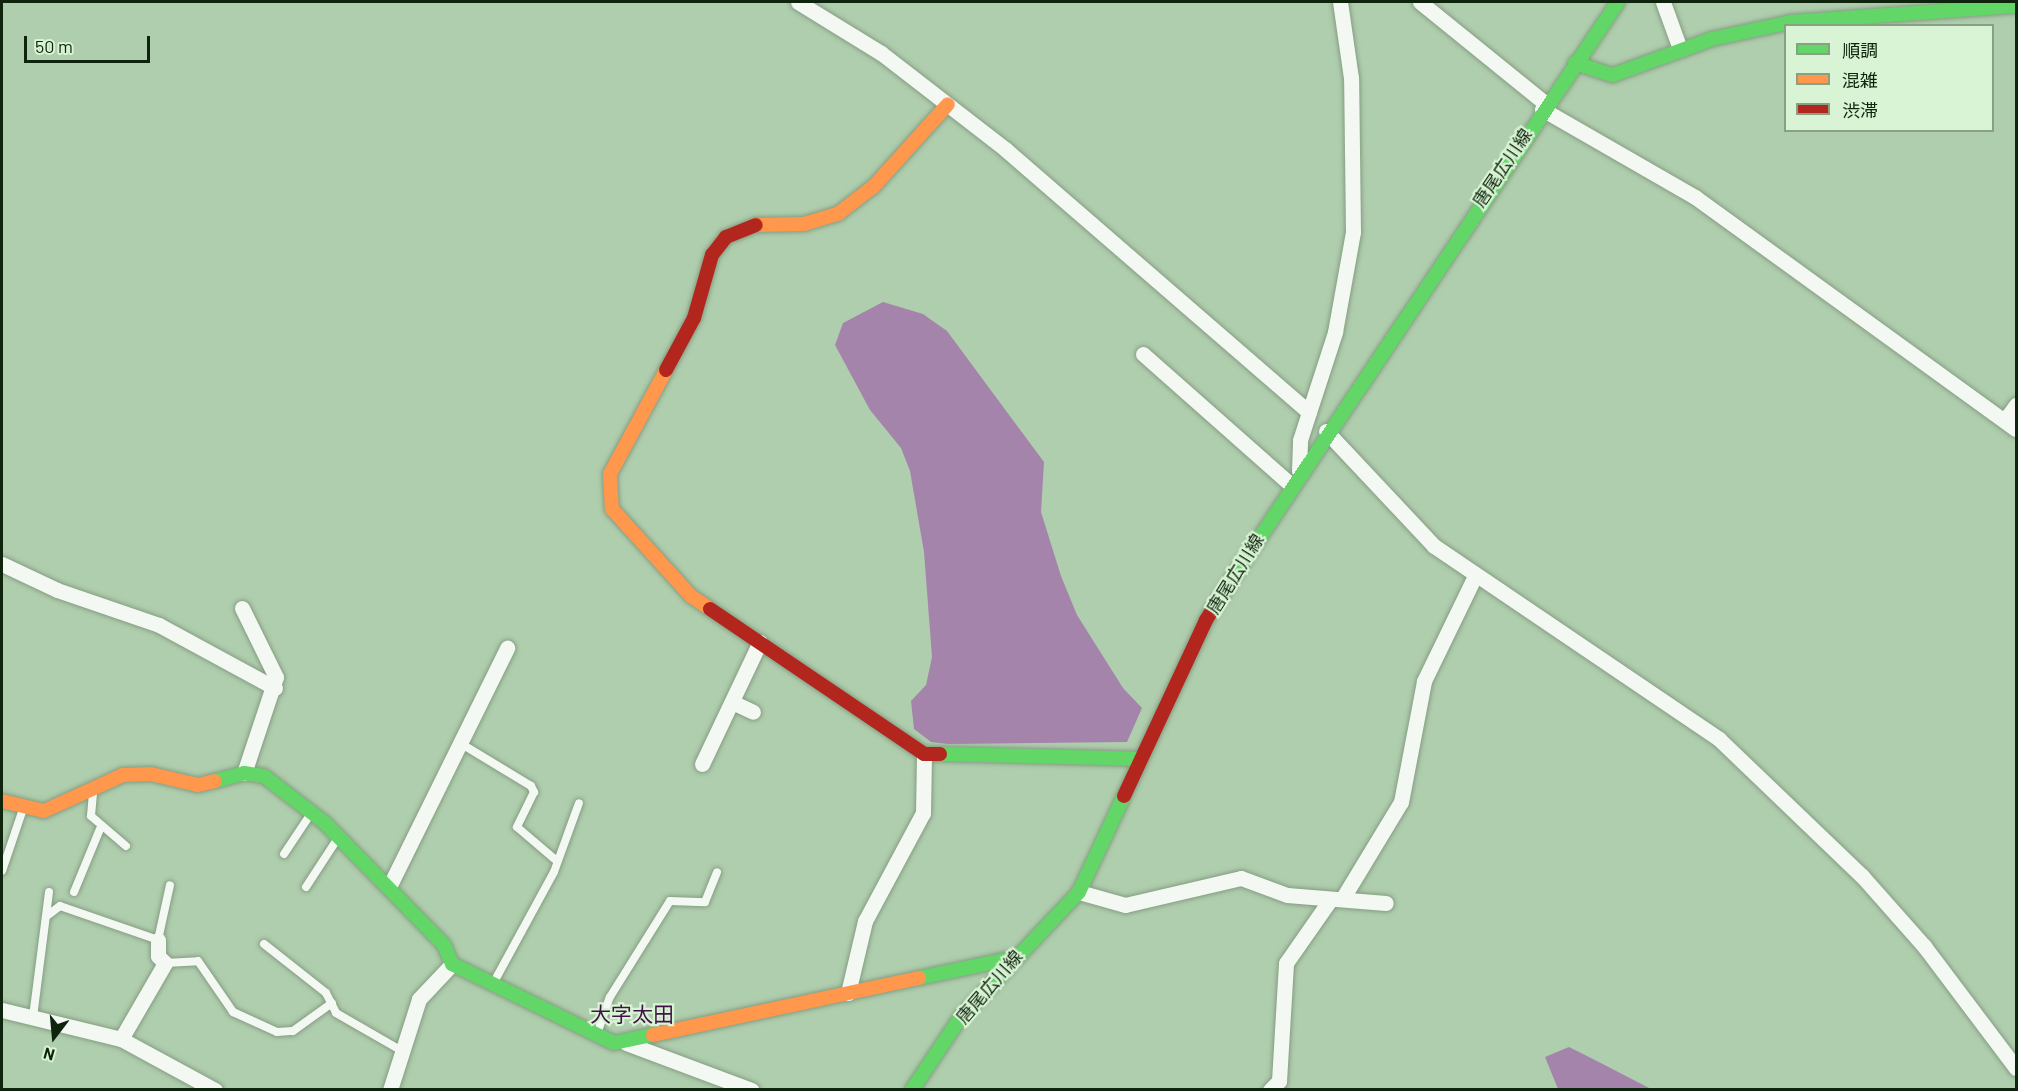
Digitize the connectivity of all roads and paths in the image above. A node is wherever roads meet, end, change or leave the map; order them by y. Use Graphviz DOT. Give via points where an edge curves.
graph roads {
  1 [pos="798,2"];
  2 [pos="1340,2"];
  3 [pos="1420,2"];
  4 [pos="1618,2"];
  5 [pos="1663,2"];
  6 [pos="2016,6"];
  7 [pos="1680,49"];
  8 [pos="1575,63"];
  9 [pos="948,104"];
  10 [pos="1544,106"];
  11 [pos="1143,354"];
  12 [pos="2016,405"];
  13 [pos="1309,412"];
  14 [pos="2011,424"];
  15 [pos="1326,431"];
  16 [pos="1295,478"];
  17 [pos="2,564"];
  18 [pos="1475,576"];
  19 [pos="242,608"];
  20 [pos="760,642"];
  21 [pos="507,648"];
  22 [pos="275,688"];
  23 [pos="732,702"];
  24 [pos="753,712"];
  25 [pos="459,742"];
  26 [pos="924,754"];
  27 [pos="1141,759"];
  28 [pos="702,764"];
  29 [pos="244,773"];
  30 [pos="94,788"];
  31 [pos="2,801"];
  32 [pos="579,803"];
  33 [pos="23,809"];
  34 [pos="312,813"];
  35 [pos="100,829"];
  36 [pos="339,837"];
  37 [pos="126,846"];
  38 [pos="284,854"];
  39 [pos="557,861"];
  40 [pos="2,871"];
  41 [pos="717,872"];
  42 [pos="170,885"];
  43 [pos="306,887"];
  44 [pos="389,887"];
  45 [pos="49,892"];
  46 [pos="74,892"];
  47 [pos="1079,892"];
  48 [pos="1337,898"];
  49 [pos="1386,903"];
  50 [pos="48,915"];
  51 [pos="158,939"];
  52 [pos="264,944"];
  53 [pos="1013,958"];
  54 [pos="165,963"];
  55 [pos="452,964"];
  56 [pos="494,982"];
  57 [pos="848,993"];
  58 [pos="332,1003"];
  59 [pos="2,1010"];
  60 [pos="33,1017"];
  61 [pos="597,1035"];
  62 [pos="121,1039"];
  63 [pos="626,1043"];
  64 [pos="402,1051"];
  65 [pos="2016,1068"];
  66 [pos="215,1089"];
  67 [pos="390,1089"];
  68 [pos="752,1089"];
  69 [pos="912,1089"];
  70 [pos="1270,1089"];
  1 -- 9 [label="street"];
  2 -- 13 [label="street" via="1351,78 1353,232 1335,332"];
  3 -- 10 [label="street"];
  4 -- 8 [label="street, 唐尾広川線"];
  5 -- 7 [label="street"];
  6 -- 7 [label="street" via="1791,22"];
  7 -- 8 [label="street" via="1613,75"];
  8 -- 10 [label="street, 唐尾広川線"];
  9 -- 13 [label="street"];
  9 -- 20 [label="street" via="874,186 839,213 804,224 748,225 726,237 712,255 694,318 610,474 612,509 666,573"];
  10 -- 14 [label="street" via="1695,197"];
  10 -- 15 [label="street, 唐尾広川線"];
  11 -- 16 [label="street"];
  12 -- 14 [label="street"];
  13 -- 16 [label="street"];
  15 -- 16 [label="street, 唐尾広川線"];
  15 -- 18 [label="street" via="1434,546"];
  16 -- 27 [label="street, 唐尾広川線" via="1206,620"];
  17 -- 22 [label="street" via="66,594 159,626"];
  18 -- 48 [label="street" via="1424,681 1401,802"];
  18 -- 65 [label="street" via="1719,739 1893,911"];
  19 -- 22 [label="street" via="276,677"];
  20 -- 23 [label="street"];
  20 -- 26 [label="street"];
  21 -- 25 [label="street"];
  22 -- 29 [label="street"];
  23 -- 24 [label="street"];
  23 -- 28 [label="street"];
  25 -- 39 [label="lane" via="531,786 534,792 517,827"];
  25 -- 44 [label="street"];
  26 -- 27 [label="street"];
  26 -- 57 [label="street" via="923,813 865,921"];
  27 -- 47 [label="street, 唐尾広川線"];
  29 -- 30 [label="street" via="198,785 151,774 123,775"];
  29 -- 34 [label="street" via="264,776"];
  30 -- 33 [label="street" via="44,811"];
  30 -- 35 [label="lane" via="91,816"];
  31 -- 33 [label="street"];
  32 -- 39 [label="lane"];
  33 -- 40 [label="lane"];
  34 -- 36 [label="street"];
  34 -- 38 [label="lane"];
  35 -- 37 [label="lane"];
  35 -- 46 [label="lane"];
  36 -- 43 [label="lane"];
  36 -- 44 [label="street"];
  39 -- 56 [label="lane"];
  41 -- 61 [label="lane" via="705,902 670,901 610,997"];
  42 -- 51 [label="lane"];
  44 -- 55 [label="street" via="444,945"];
  45 -- 50 [label="lane"];
  47 -- 48 [label="street" via="1125,905 1241,878 1287,895"];
  47 -- 53 [label="street, 唐尾広川線"];
  48 -- 49 [label="street"];
  48 -- 70 [label="street" via="1286,963 1279,1081"];
  50 -- 51 [label="lane" via="60,906"];
  50 -- 60 [label="lane"];
  51 -- 54 [label="street" via="158,956"];
  52 -- 58 [label="lane" via="298,968"];
  53 -- 57 [label="street"];
  53 -- 69 [label="street, 唐尾広川線" via="960,1018"];
  54 -- 58 [label="lane" via="198,961 233,1012 277,1032 293,1031"];
  54 -- 62 [label="street"];
  55 -- 56 [label="street"];
  55 -- 64 [label="street" via="419,999"];
  56 -- 61 [label="street"];
  57 -- 63 [label="street"];
  58 -- 64 [label="lane" via="336,1013"];
  59 -- 60 [label="street"];
  60 -- 62 [label="street"];
  61 -- 63 [label="street"];
  62 -- 66 [label="street"];
  63 -- 68 [label="street"];
  64 -- 67 [label="street"];
}
